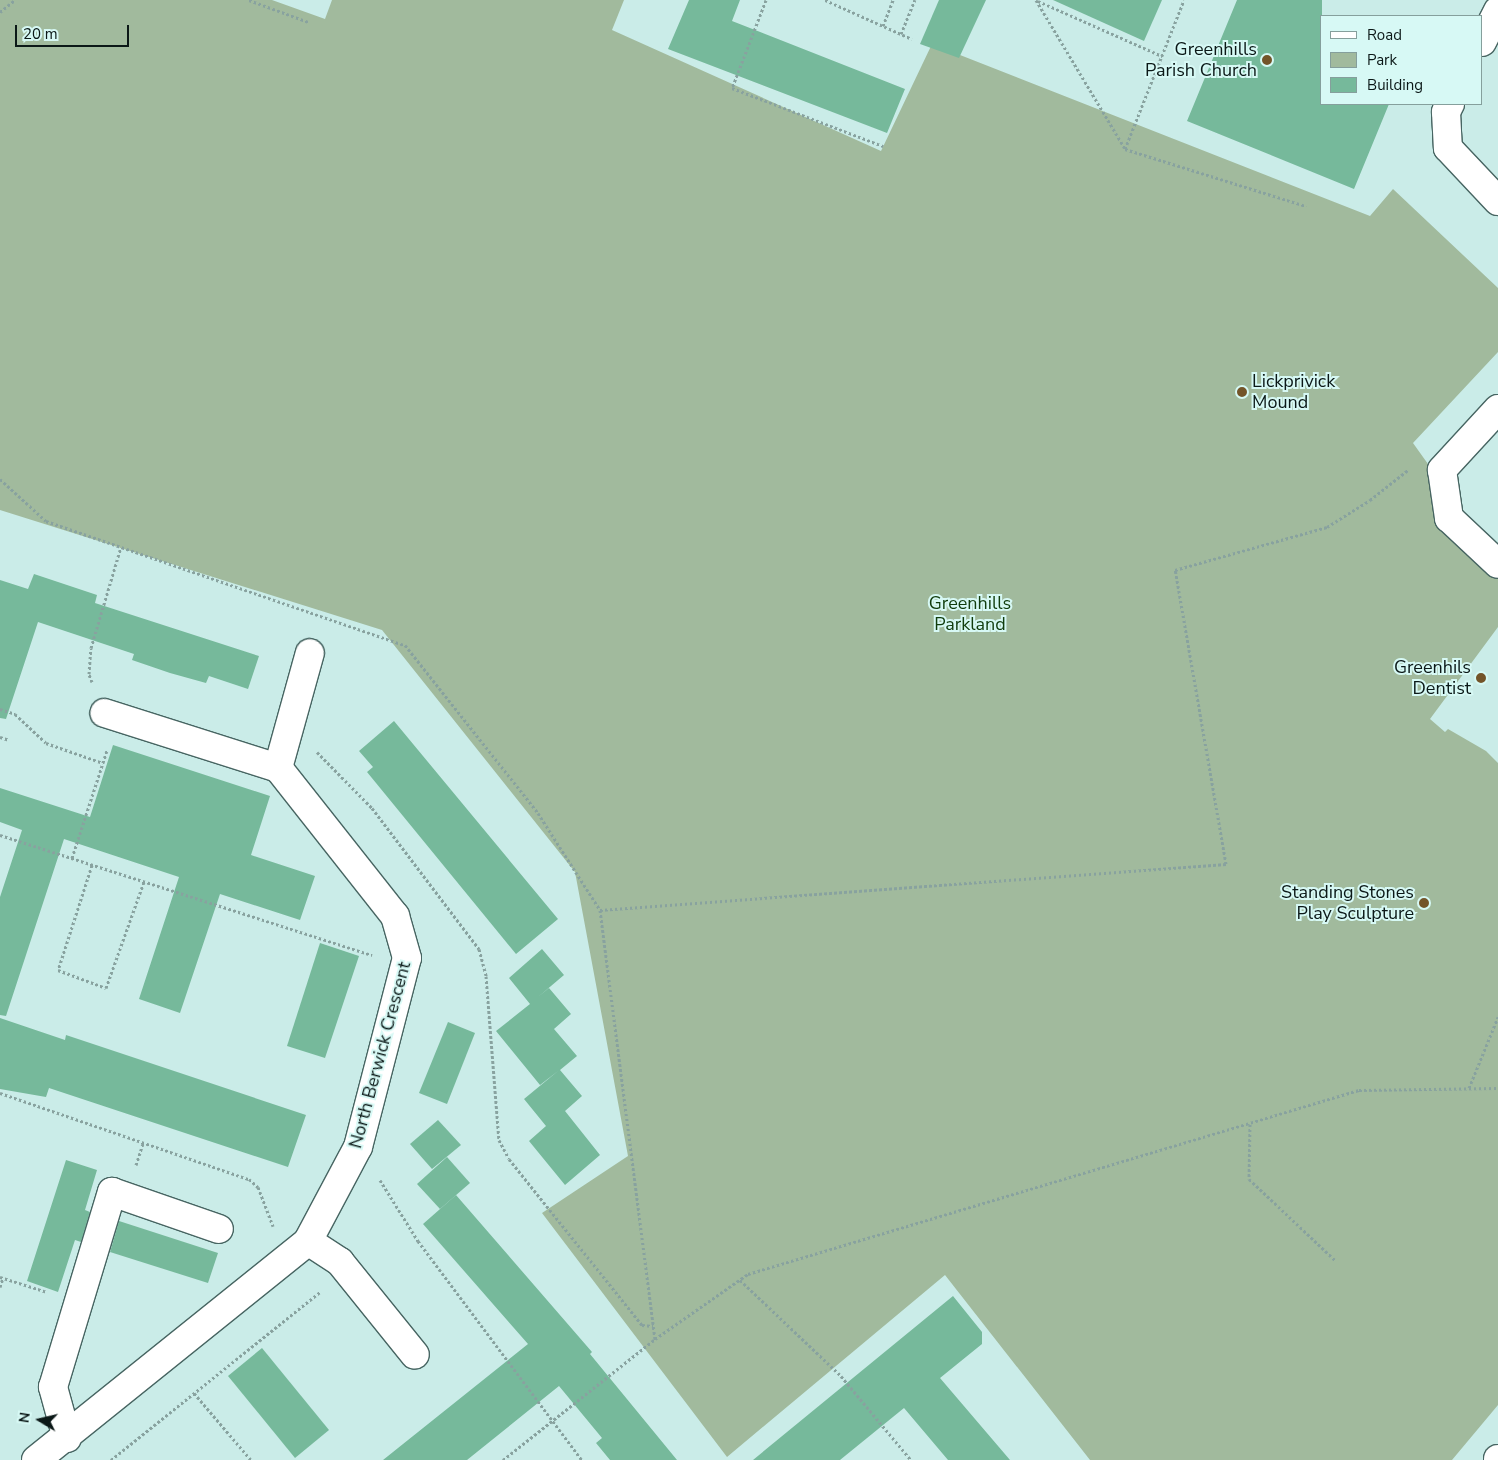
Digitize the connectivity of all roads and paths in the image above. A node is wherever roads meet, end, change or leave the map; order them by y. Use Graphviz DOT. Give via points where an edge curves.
graph roads {
  1 [pos="15,0"];
  2 [pos="250,0"];
  3 [pos="766,0"];
  4 [pos="825,0"];
  5 [pos="893,0"];
  6 [pos="916,0"];
  7 [pos="1037,0"];
  8 [pos="1184,0"];
  9 [pos="1498,11"];
  10 [pos="0,12"];
  11 [pos="308,22"];
  12 [pos="883,26"];
  13 [pos="901,34"];
  14 [pos="912,39"];
  15 [pos="1483,40"];
  16 [pos="1162,56"];
  17 [pos="1450,105"];
  18 [pos="883,146"];
  19 [pos="1125,150"];
  20 [pos="1498,201"];
  21 [pos="1306,206"];
  22 [pos="1498,409"];
  23 [pos="1454,456"];
  24 [pos="0,479"];
  25 [pos="121,547"];
  26 [pos="1498,564"];
  27 [pos="310,653"];
  28 [pos="0,709"];
  29 [pos="105,713"];
  30 [pos="290,725"];
  31 [pos="0,737"];
  32 [pos="9,740"];
  33 [pos="104,759"];
  34 [pos="102,763"];
  35 [pos="278,768"];
  36 [pos="0,835"];
  37 [pos="72,858"];
  38 [pos="92,865"];
  39 [pos="144,882"];
  40 [pos="600,910"];
  41 [pos="406,966"];
  42 [pos="1498,1017"];
  43 [pos="1469,1088"];
  44 [pos="1498,1088"];
  45 [pos="0,1094"];
  46 [pos="1250,1124"];
  47 [pos="351,1160"];
  48 [pos="219,1229"];
  49 [pos="308,1241"];
  50 [pos="286,1260"];
  51 [pos="1336,1261"];
  52 [pos="345,1270"];
  53 [pos="2,1277"];
  54 [pos="740,1280"];
  55 [pos="0,1287"];
  56 [pos="78,1302"];
  57 [pos="653,1326"];
  58 [pos="655,1339"];
  59 [pos="415,1355"];
  60 [pos="194,1393"];
  61 [pos="553,1420"];
  62 [pos="67,1438"];
  63 [pos="36,1460"];
  64 [pos="111,1460"];
  65 [pos="251,1460"];
  66 [pos="503,1460"];
  67 [pos="582,1460"];
  68 [pos="911,1460"];
  1 -- 10 [label="path"];
  2 -- 11 [label="path"];
  3 -- 18 [label="path" via="732,88"];
  4 -- 12 [label="path"];
  5 -- 12 [label="path"];
  6 -- 13 [label="path"];
  7 -- 16 [label="path"];
  7 -- 19 [label="path"];
  8 -- 16 [label="path"];
  9 -- 15 [label="street"];
  12 -- 13 [label="path"];
  13 -- 14 [label="path"];
  16 -- 19 [label="path"];
  17 -- 20 [label="street" via="1446,112 1448,148"];
  19 -- 21 [label="path"];
  22 -- 23 [label="street"];
  23 -- 26 [label="street" via="1442,470 1449,518"];
  23 -- 40 [label="path" via="1417,462 1370,500 1327,527 1175,570 1226,864"];
  24 -- 25 [label="path" via="46,521"];
  25 -- 29 [label="path" via="91,648 89,674"];
  25 -- 40 [label="path" via="405,644 538,813"];
  27 -- 30 [label="street"];
  28 -- 34 [label="path" via="14,714 46,743"];
  29 -- 35 [label="street"];
  30 -- 35 [label="street"];
  30 -- 57 [label="path" via="372,808 479,949 486,976 499,1140 508,1159 642,1325"];
  31 -- 32 [label="path"];
  33 -- 34 [label="path"];
  34 -- 37 [label="path"];
  35 -- 41 [label="street, North Berwick Crescent" via="395,916 408,958"];
  36 -- 37 [label="path"];
  37 -- 38 [label="path"];
  38 -- 39 [label="path"];
  38 -- 39 [label="path" via="58,970 106,988"];
  39 -- 41 [label="path"];
  40 -- 57 [label="path"];
  41 -- 47 [label="street, North Berwick Crescent" via="358,1147"];
  42 -- 43 [label="path"];
  43 -- 44 [label="path"];
  43 -- 46 [label="path" via="1359,1090"];
  45 -- 50 [label="path" via="249,1179 258,1187"];
  46 -- 51 [label="path" via="1249,1179"];
  46 -- 54 [label="path" via="748,1274"];
  47 -- 49 [label="street, North Berwick Crescent"];
  47 -- 61 [label="path" via="375,1172 418,1240"];
  48 -- 56 [label="street" via="112,1192"];
  49 -- 50 [label="street, North Berwick Crescent"];
  49 -- 52 [label="street" via="340,1262"];
  50 -- 62 [label="street, North Berwick Crescent"];
  52 -- 59 [label="street"];
  52 -- 60 [label="path"];
  53 -- 55 [label="path"];
  53 -- 56 [label="path"];
  54 -- 58 [label="path"];
  54 -- 68 [label="path" via="841,1376"];
  56 -- 62 [label="street" via="53,1387"];
  57 -- 58 [label="path"];
  58 -- 61 [label="path"];
  60 -- 64 [label="path"];
  60 -- 65 [label="path"];
  61 -- 66 [label="path"];
  61 -- 67 [label="path"];
  62 -- 63 [label="street, North Berwick Crescent"];
}
